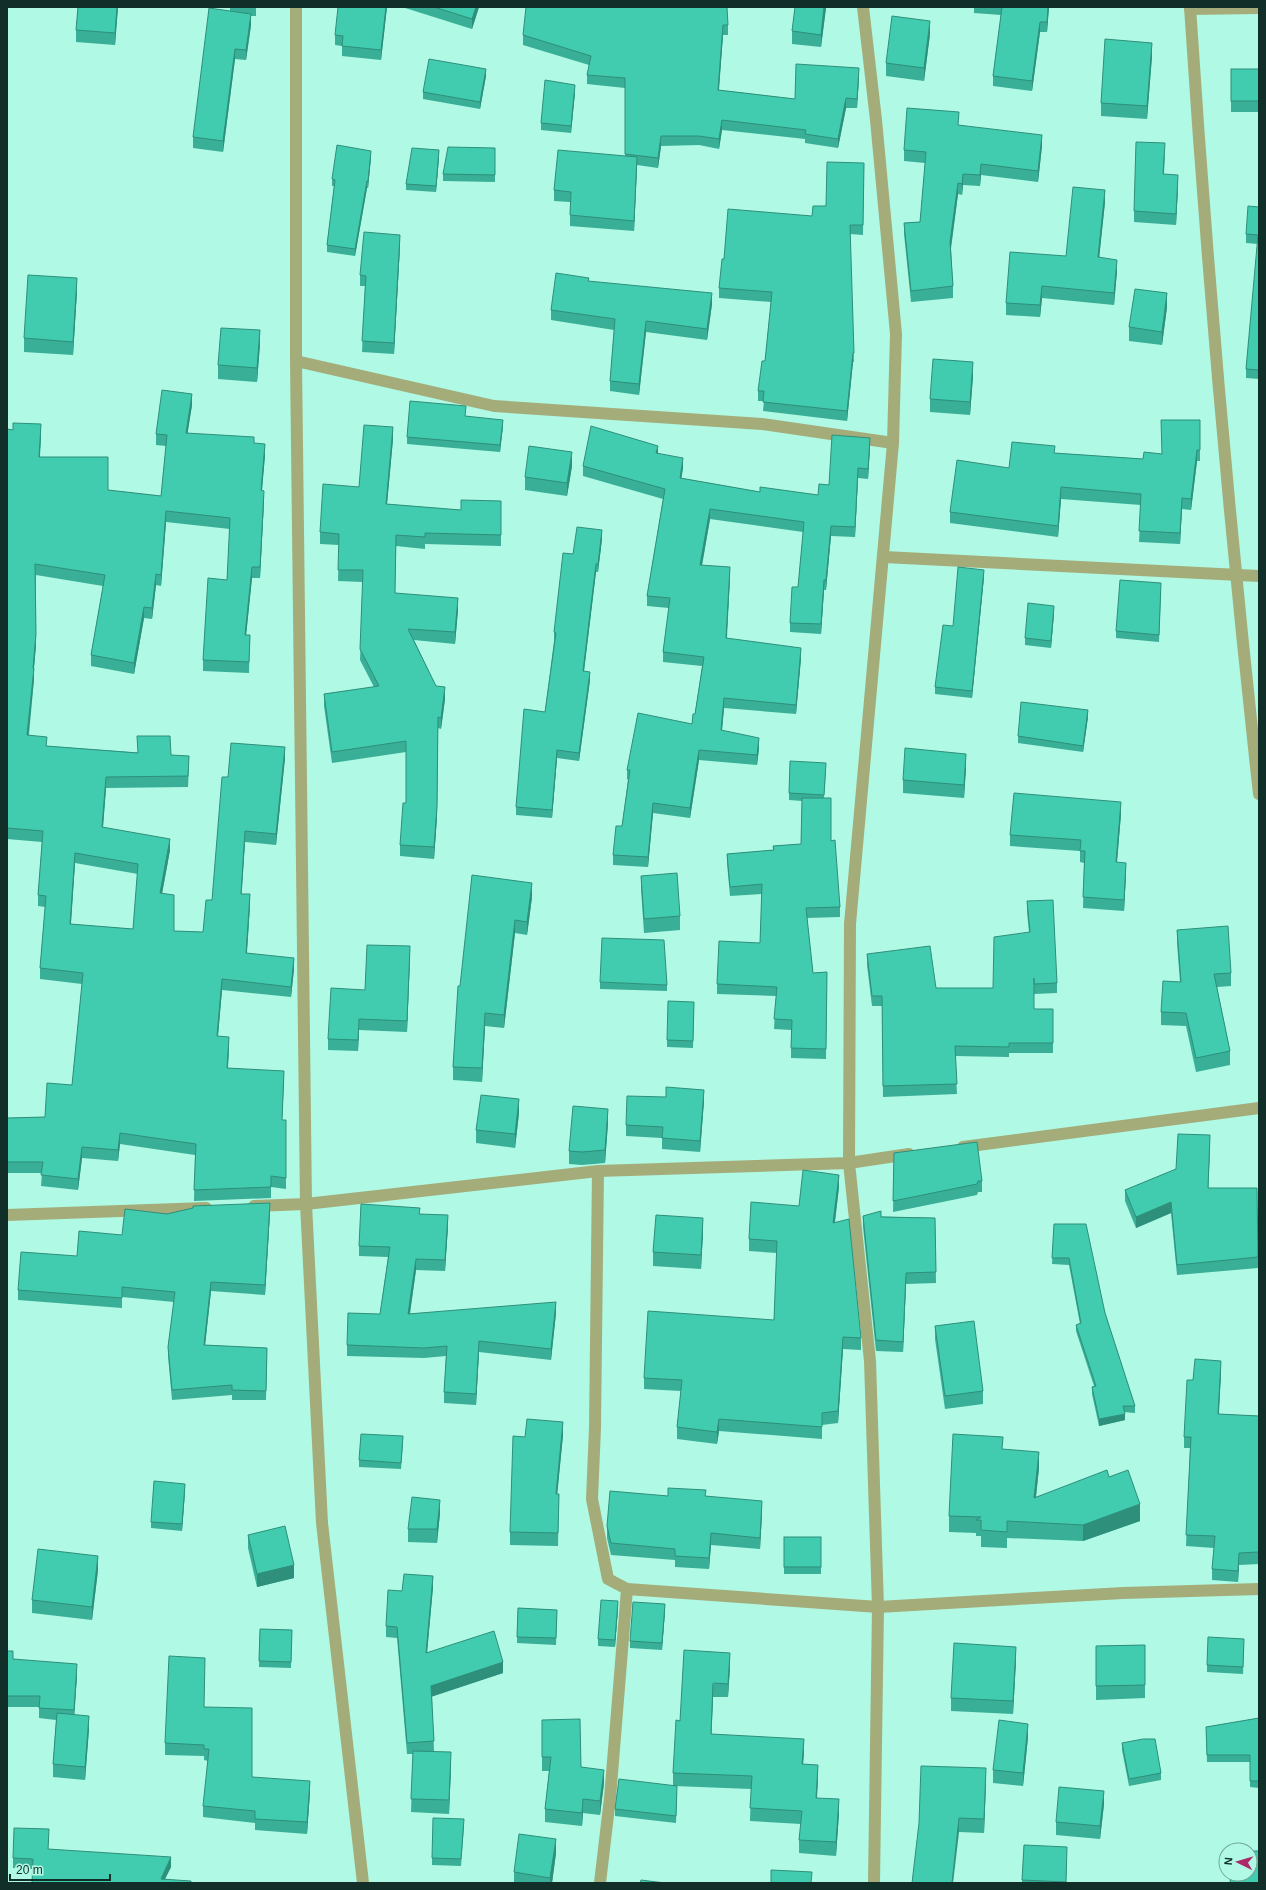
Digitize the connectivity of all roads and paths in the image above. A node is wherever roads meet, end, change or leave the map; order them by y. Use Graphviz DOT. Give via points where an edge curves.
graph roads {
  1 [pos="296,7"];
  2 [pos="863,7"];
  3 [pos="1190,8"];
  4 [pos="1259,8"];
  5 [pos="296,361"];
  6 [pos="893,443"];
  7 [pos="884,557"];
  8 [pos="1235,576"];
  9 [pos="1259,576"];
  10 [pos="1259,794"];
  11 [pos="1259,1108"];
  12 [pos="951,1149"];
  13 [pos="920,1153"];
  14 [pos="849,1162"];
  15 [pos="598,1171"];
  16 [pos="306,1204"];
  17 [pos="243,1206"];
  18 [pos="220,1207"];
  19 [pos="7,1215"];
  20 [pos="627,1589"];
  21 [pos="1259,1589"];
  22 [pos="878,1607"];
  23 [pos="363,1883"];
  24 [pos="600,1883"];
  25 [pos="874,1883"];
  1 -- 5 [label="street"];
  2 -- 6 [label="street" via="896,334"];
  3 -- 4 [label="street"];
  3 -- 8 [label="street" via="1212,317"];
  5 -- 6 [label="street" via="494,406 762,424"];
  5 -- 16 [label="street"];
  6 -- 7 [label="street"];
  7 -- 8 [label="street"];
  7 -- 14 [label="street" via="850,924"];
  8 -- 9 [label="street"];
  8 -- 10 [label="street"];
  11 -- 12 [label="street"];
  13 -- 14 [label="street"];
  14 -- 15 [label="street"];
  14 -- 22 [label="street" via="870,1361"];
  15 -- 16 [label="street"];
  15 -- 20 [label="street" via="592,1499 608,1579"];
  16 -- 17 [label="street"];
  16 -- 23 [label="street" via="322,1523"];
  18 -- 19 [label="street"];
  20 -- 22 [label="street"];
  20 -- 24 [label="street" via="610,1798"];
  21 -- 22 [label="street" via="1123,1593"];
  22 -- 25 [label="street"];
}
